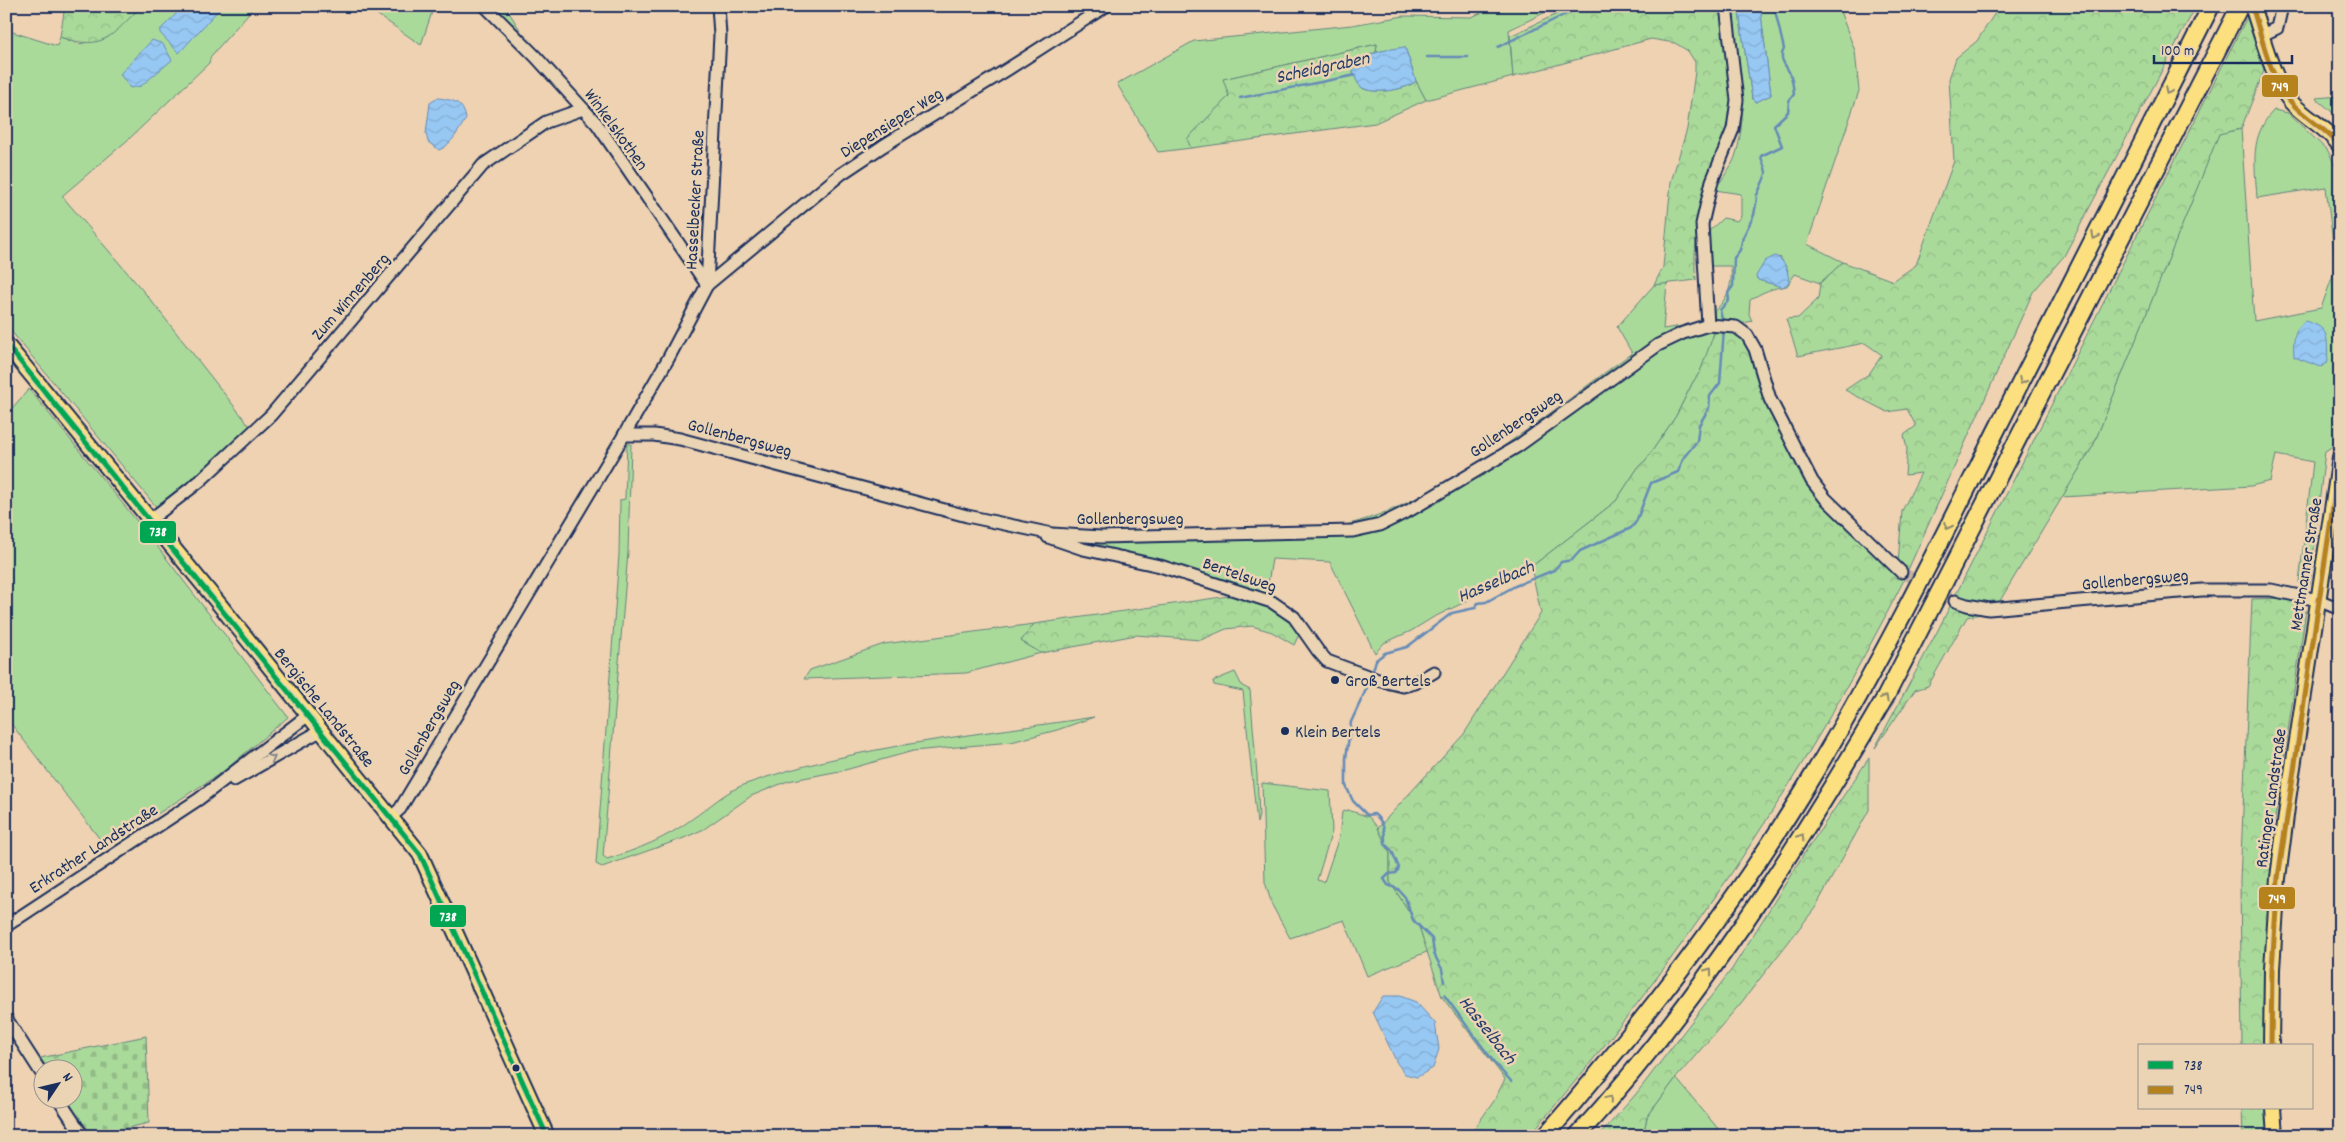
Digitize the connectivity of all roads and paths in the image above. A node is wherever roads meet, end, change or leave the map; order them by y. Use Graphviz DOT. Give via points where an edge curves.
graph roads {
  1 [pos="485,6"];
  2 [pos="718,6"];
  3 [pos="1106,6"];
  4 [pos="1726,6"];
  5 [pos="2211,6"];
  6 [pos="2240,6"];
  7 [pos="2252,6"];
  8 [pos="2282,6"];
  9 [pos="2262,35"];
  10 [pos="584,109"];
  11 [pos="2340,146"];
  12 [pos="707,285"];
  13 [pos="1712,325"];
  14 [pos="6,344"];
  15 [pos="624,435"];
  16 [pos="2340,457"];
  17 [pos="150,520"];
  18 [pos="1037,532"];
  19 [pos="1901,572"];
  20 [pos="2318,600"];
  21 [pos="1955,601"];
  22 [pos="2340,609"];
  23 [pos="1434,672"];
  24 [pos="2307,676"];
  25 [pos="307,716"];
  26 [pos="320,731"];
  27 [pos="199,799"];
  28 [pos="391,817"];
  29 [pos="6,926"];
  30 [pos="6,1018"];
  31 [pos="2272,1044"];
  32 [pos="33,1060"];
  33 [pos="66,1110"];
  34 [pos="2273,1110"];
  35 [pos="83,1136"];
  36 [pos="547,1136"];
  37 [pos="1545,1136"];
  38 [pos="1577,1136"];
  39 [pos="2275,1136"];
  1 -- 10 [label="street, Winkelskothen"];
  2 -- 12 [label="street, Hasselbecker Straße" via="720,35"];
  3 -- 12 [label="street, Diepensieper Weg" via="841,174"];
  4 -- 13 [label="street" via="1737,100 1733,129 1712,180 1702,224"];
  5 -- 37 [label="highway, one-way" via="1943,537 1813,776 1704,938 1618,1052"];
  38 -- 6 [label="highway, one-way" via="1695,990 1788,859 1838,779 1886,696"];
  7 -- 9 [label="main road"];
  8 -- 9 [label="street" via="2277,28"];
  9 -- 11 [label="main road" via="2287,96"];
  10 -- 12 [label="street, Winkelskothen"];
  10 -- 17 [label="street, Zum Winnenberg" via="546,122 483,165 271,415 200,481"];
  12 -- 15 [label="street, Hasselbecker Straße"];
  13 -- 18 [label="street, Gollenbergsweg" via="1683,332 1658,345 1518,446 1380,525 1336,532 1102,537"];
  13 -- 19 [label="street, Gollenbergsweg" via="1736,327 1752,342 1770,400 1812,481"];
  14 -- 17 [label="main road, Bergische Landstraße"];
  15 -- 18 [label="street, Gollenbergsweg" via="680,439"];
  15 -- 28 [label="street, Gollenbergsweg" via="400,809"];
  16 -- 20 [label="main road, Mettmanner Straße"];
  17 -- 25 [label="main road, Bergische Landstraße"];
  18 -- 23 [label="street, Bertelsweg" via="1060,542 1160,566 1272,602 1300,623 1322,657 1372,678 1404,686"];
  20 -- 21 [label="street, Gollenbergsweg" via="2271,590 2202,590 1989,608"];
  20 -- 22 [label="street, Gollenbergsweg"];
  20 -- 24 [label="main road, Mettmanner Straße"];
  24 -- 31 [label="main road, Ratinger Landstraße" via="2278,878 2272,969"];
  25 -- 26 [label="main road, Bergische Landstraße"];
  25 -- 27 [label="street, Erkrather Landstraße"];
  27 -- 26 [label="street, Erkrather Landstraße, one-way"];
  26 -- 28 [label="main road, Bergische Landstraße"];
  27 -- 29 [label="street, Erkrather Landstraße"];
  28 -- 36 [label="main road, Bergische Landstraße" via="428,870"];
  30 -- 32 [label="street"];
  33 -- 35 [label="street"];
  34 -- 39 [label="main road"];
}
